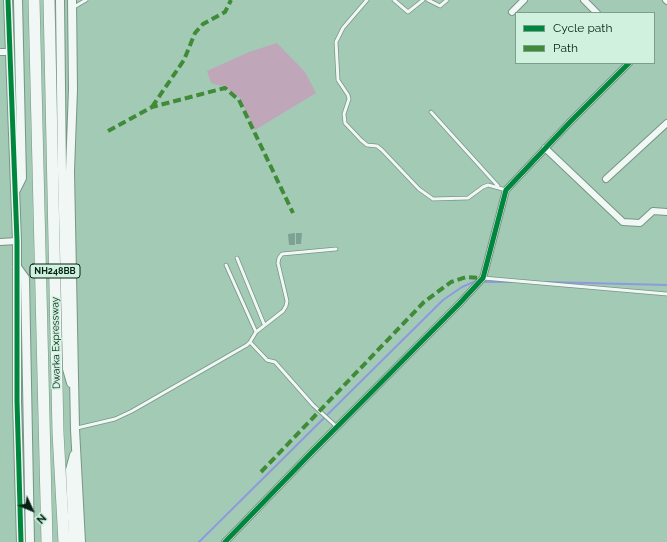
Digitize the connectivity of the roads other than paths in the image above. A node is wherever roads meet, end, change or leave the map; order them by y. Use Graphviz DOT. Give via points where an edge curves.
graph roads {
  1 [pos="8,0"];
  2 [pos="18,0"];
  3 [pos="34,0"];
  4 [pos="49,0"];
  5 [pos="60,0"];
  6 [pos="86,0"];
  7 [pos="367,0"];
  8 [pos="394,0"];
  9 [pos="423,0"];
  10 [pos="428,0"];
  11 [pos="447,0"];
  12 [pos="524,0"];
  13 [pos="584,0"];
  14 [pos="72,4"];
  15 [pos="512,12"];
  16 [pos="596,12"];
  17 [pos="0,52"];
  18 [pos="9,52"];
  19 [pos="628,64"];
  20 [pos="431,112"];
  21 [pos="667,123"];
  22 [pos="545,148"];
  23 [pos="606,179"];
  24 [pos="499,188"];
  25 [pos="506,190"];
  26 [pos="15,192"];
  27 [pos="667,212"];
  28 [pos="17,241"];
  29 [pos="0,242"];
  30 [pos="336,249"];
  31 [pos="237,258"];
  32 [pos="226,265"];
  33 [pos="17,267"];
  34 [pos="483,278"];
  35 [pos="667,294"];
  36 [pos="264,324"];
  37 [pos="256,332"];
  38 [pos="250,342"];
  39 [pos="74,394"];
  40 [pos="337,427"];
  41 [pos="75,429"];
  42 [pos="76,448"];
  43 [pos="21,542"];
  44 [pos="30,542"];
  45 [pos="47,542"];
  46 [pos="64,542"];
  47 [pos="73,542"];
  48 [pos="81,542"];
  49 [pos="225,542"];
  1 -- 18 [label="street"];
  2 -- 26 [label="street" via="22,178"];
  3 -- 45 [label="highway, Dwarka Expressway / NH248BB"];
  4 -- 46 [label="highway, Dwarka Expressway / NH248BB" via="58,433"];
  5 -- 39 [label="street" via="67,368"];
  6 -- 14 [label="lane"];
  7 -- 24 [label="lane" via="343,28 336,42 338,80 349,99 344,114 345,123 367,145 382,150 418,189 433,198 468,198 488,185"];
  8 -- 9 [label="lane" via="408,12"];
  10 -- 11 [label="lane" via="440,6"];
  12 -- 15 [label="street"];
  13 -- 16 [label="street"];
  14 -- 39 [label="street" via="70,171"];
  17 -- 18 [label="street"];
  18 -- 26 [label="street"];
  19 -- 22 [label="street"];
  20 -- 24 [label="lane"];
  21 -- 23 [label="street"];
  22 -- 25 [label="street"];
  22 -- 27 [label="street" via="623,222 638,224 653,211"];
  24 -- 25 [label="lane"];
  25 -- 34 [label="street"];
  26 -- 28 [label="street"];
  28 -- 29 [label="street"];
  28 -- 33 [label="street"];
  30 -- 36 [label="lane" via="282,254 278,263 286,306"];
  31 -- 36 [label="lane"];
  32 -- 37 [label="lane"];
  33 -- 43 [label="street"];
  33 -- 44 [label="street" via="25,278"];
  34 -- 35 [label="lane"];
  34 -- 40 [label="street"];
  36 -- 37 [label="lane"];
  37 -- 38 [label="lane"];
  38 -- 40 [label="lane" via="267,360 275,362 313,406"];
  38 -- 41 [label="lane" via="132,411"];
  39 -- 41 [label="street"];
  40 -- 49 [label="street"];
  41 -- 42 [label="street"];
  42 -- 47 [label="street" via="70,470"];
  42 -- 48 [label="street"];
}
